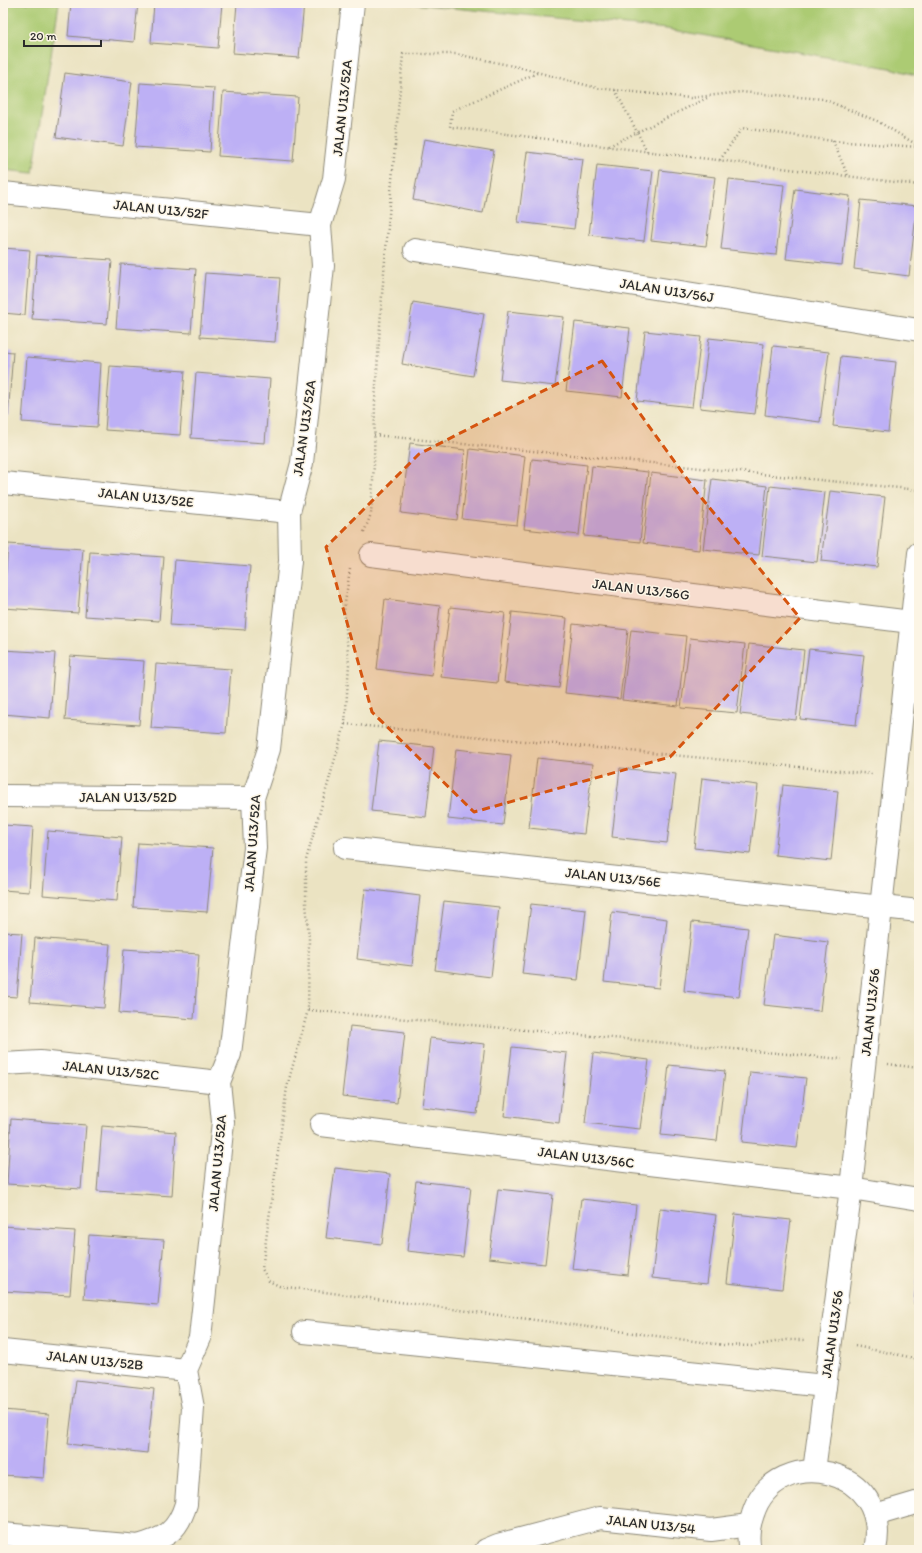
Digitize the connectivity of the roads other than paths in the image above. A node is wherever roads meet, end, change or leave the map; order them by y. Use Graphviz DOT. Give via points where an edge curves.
graph roads {
  1 [pos="353,3"];
  2 [pos="3,193"];
  3 [pos="320,225"];
  4 [pos="415,250"];
  5 [pos="919,330"];
  6 [pos="3,483"];
  7 [pos="289,512"];
  8 [pos="367,546"];
  9 [pos="919,553"];
  10 [pos="915,623"];
  11 [pos="3,796"];
  12 [pos="253,798"];
  13 [pos="345,848"];
  14 [pos="882,905"];
  15 [pos="919,910"];
  16 [pos="3,1064"];
  17 [pos="219,1082"];
  18 [pos="321,1125"];
  19 [pos="851,1188"];
  20 [pos="919,1199"];
  21 [pos="304,1332"];
  22 [pos="3,1351"];
  23 [pos="186,1370"];
  24 [pos="825,1386"];
  25 [pos="814,1470"];
  26 [pos="919,1502"];
  27 [pos="875,1515"];
  28 [pos="749,1525"];
  29 [pos="3,1534"];
  30 [pos="486,1550"];
  31 [pos="750,1550"];
  32 [pos="875,1550"];
  1 -- 3 [label="street, JALAN U13/52A" via="334,178"];
  2 -- 3 [label="street, JALAN U13/52F"];
  3 -- 7 [label="street, JALAN U13/52A" via="323,266 319,306 302,463"];
  4 -- 5 [label="street, JALAN U13/56J"];
  6 -- 7 [label="street, JALAN U13/52E"];
  7 -- 12 [label="street, JALAN U13/52A" via="290,561 269,749"];
  8 -- 10 [label="street, JALAN U13/56G"];
  9 -- 10 [label="street, JALAN U13/56"];
  10 -- 14 [label="street, JALAN U13/56"];
  11 -- 12 [label="street, JALAN U13/52D"];
  12 -- 17 [label="street, JALAN U13/52A" via="255,848 230,1054"];
  13 -- 14 [label="street, JALAN U13/56E"];
  14 -- 15 [label="street, JALAN U13/56E"];
  14 -- 19 [label="street, JALAN U13/56"];
  16 -- 17 [label="street, JALAN U13/52C" via="40,1062"];
  17 -- 23 [label="street, JALAN U13/52A" via="223,1122 200,1338"];
  18 -- 19 [label="street, JALAN U13/56C"];
  19 -- 20 [label="street, JALAN U13/56C"];
  19 -- 24 [label="street, JALAN U13/56"];
  21 -- 24 [label="street"];
  22 -- 23 [label="street, JALAN U13/52B"];
  23 -- 29 [label="street" via="194,1408 186,1504 181,1519 172,1531 157,1541 138,1546"];
  24 -- 25 [label="street, JALAN U13/56"];
  25 -- 27 [label="street" via="834,1474 852,1483 866,1498"];
  25 -- 28 [label="street" via="796,1473 779,1480 764,1492"];
  26 -- 27 [label="street"];
  27 -- 32 [label="street" via="878,1537"];
  28 -- 30 [label="street, JALAN U13/54" via="711,1530 600,1518"];
  28 -- 31 [label="street"];
}
